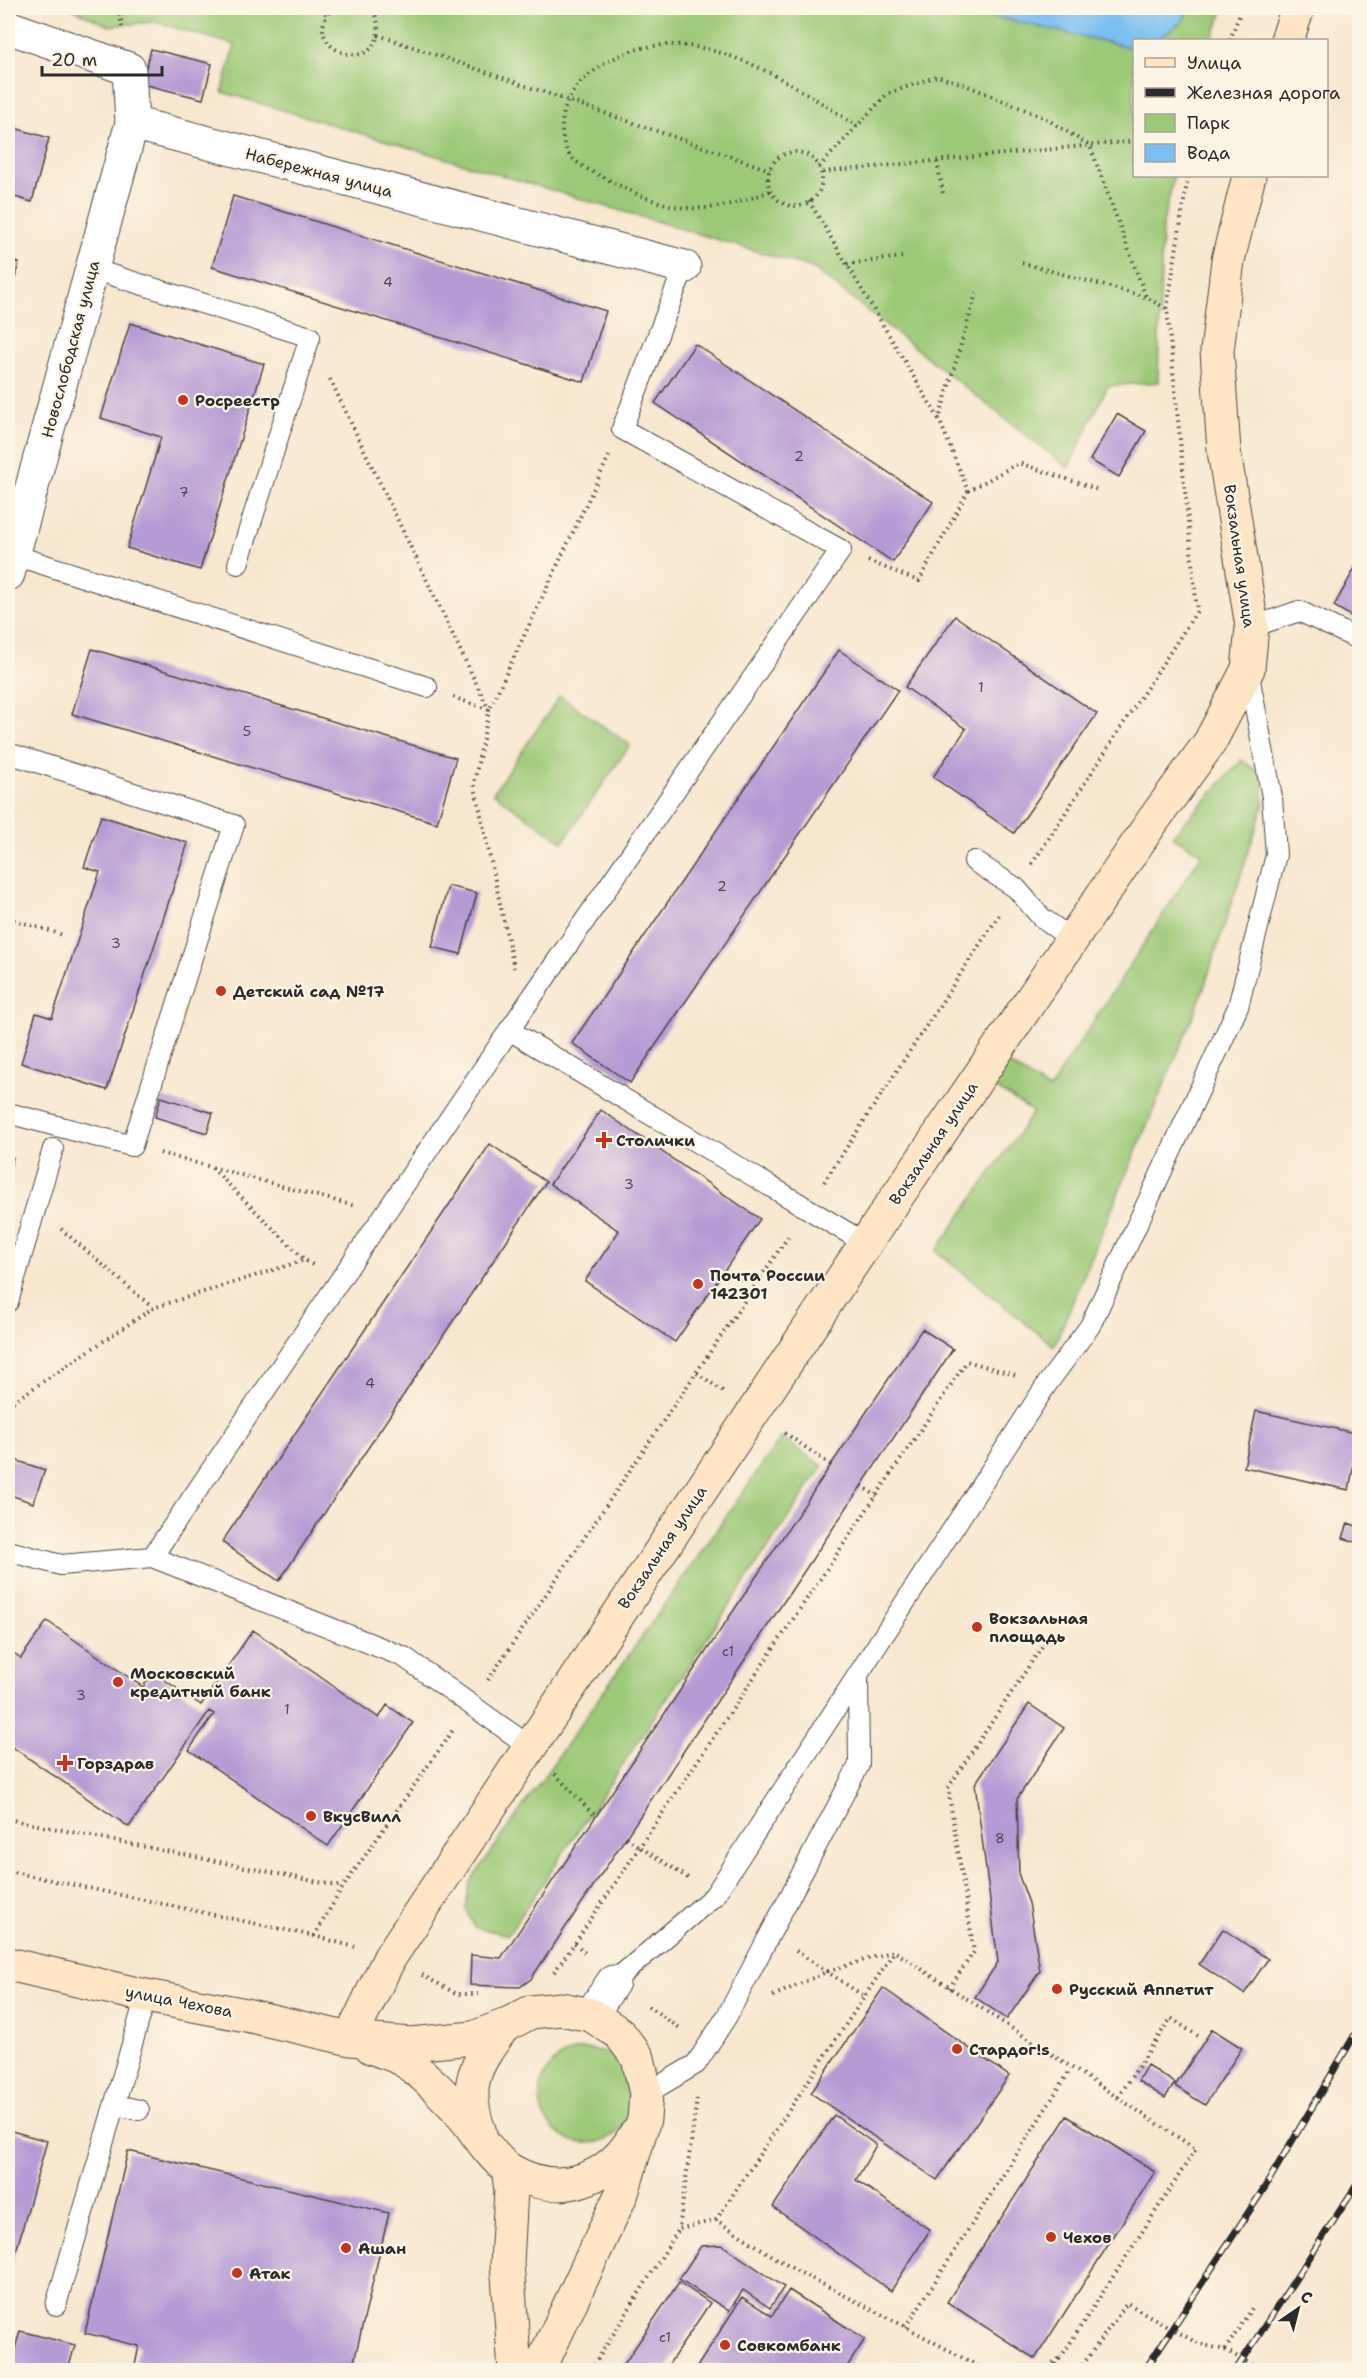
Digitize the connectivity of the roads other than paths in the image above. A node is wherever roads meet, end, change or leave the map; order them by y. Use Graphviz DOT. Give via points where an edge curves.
graph roads {
  1 [pos="1298,8"];
  2 [pos="8,27"];
  3 [pos="1287,39"];
  4 [pos="132,123"];
  5 [pos="1249,177"];
  6 [pos="684,267"];
  7 [pos="92,270"];
  8 [pos="238,564"];
  9 [pos="10,565"];
  10 [pos="1252,627"];
  11 [pos="1359,640"];
  12 [pos="1248,669"];
  13 [pos="427,687"];
  14 [pos="8,753"];
  15 [pos="974,861"];
  16 [pos="1073,940"];
  17 [pos="509,1030"];
  18 [pos="8,1113"];
  19 [pos="54,1149"];
  20 [pos="865,1244"];
  21 [pos="8,1302"];
  22 [pos="8,1551"];
  23 [pos="152,1557"];
  24 [pos="858,1676"];
  25 [pos="529,1746"];
  26 [pos="8,1964"];
  27 [pos="613,1982"];
  28 [pos="146,1996"];
  29 [pos="591,2015"];
  30 [pos="504,2026"];
  31 [pos="350,2039"];
  32 [pos="116,2105"];
  33 [pos="645,2106"];
  34 [pos="139,2110"];
  35 [pos="482,2140"];
  36 [pos="508,2169"];
  37 [pos="56,2304"];
  38 [pos="516,2370"];
  39 [pos="539,2370"];
  1 -- 3 [label="street"];
  2 -- 4 [label="street" via="129,69"];
  4 -- 6 [label="street, Набережная улица"];
  4 -- 7 [label="street, Новослободская улица"];
  5 -- 10 [label="street, Вокзальная улица" via="1228,260 1217,351 1224,451"];
  6 -- 17 [label="lane" via="622,429 841,550"];
  7 -- 8 [label="lane" via="310,337"];
  7 -- 9 [label="street, Новослободская улица"];
  9 -- 13 [label="lane"];
  10 -- 11 [label="lane" via="1299,611"];
  10 -- 12 [label="street, Вокзальная улица"];
  12 -- 16 [label="street, Вокзальная улица" via="1210,742"];
  12 -- 24 [label="lane" via="1272,796 1276,855 1238,1007 1090,1326 1047,1384"];
  14 -- 18 [label="lane" via="234,825 132,1146"];
  15 -- 16 [label="lane" via="1016,888 1042,918"];
  16 -- 20 [label="street, Вокзальная улица"];
  17 -- 20 [label="lane"];
  17 -- 23 [label="lane"];
  19 -- 21 [label="lane"];
  20 -- 25 [label="street, Вокзальная улица"];
  22 -- 23 [label="lane" via="61,1565"];
  23 -- 25 [label="lane" via="404,1657"];
  24 -- 27 [label="lane" via="714,1896"];
  24 -- 33 [label="lane" via="859,1764 727,2016 696,2064"];
  25 -- 31 [label="street, Вокзальная улица" via="390,1957"];
  26 -- 28 [label="street, улица Чехова"];
  27 -- 29 [label="street"];
  28 -- 31 [label="street, улица Чехова" via="246,2014"];
  28 -- 32 [label="lane"];
  29 -- 30 [label="street" via="561,2009 531,2012"];
  29 -- 33 [label="street" via="620,2033 638,2058"];
  30 -- 31 [label="street" via="473,2038 411,2044"];
  30 -- 35 [label="street" via="483,2055 470,2086 471,2112"];
  31 -- 35 [label="street" via="404,2060 453,2104"];
  32 -- 34 [label="lane"];
  32 -- 37 [label="lane"];
  33 -- 36 [label="street" via="625,2152 597,2175 568,2184 535,2182"];
  33 -- 39 [label="street" via="622,2193"];
  35 -- 36 [label="street"];
  36 -- 38 [label="street" via="512,2190 507,2263"];
}
